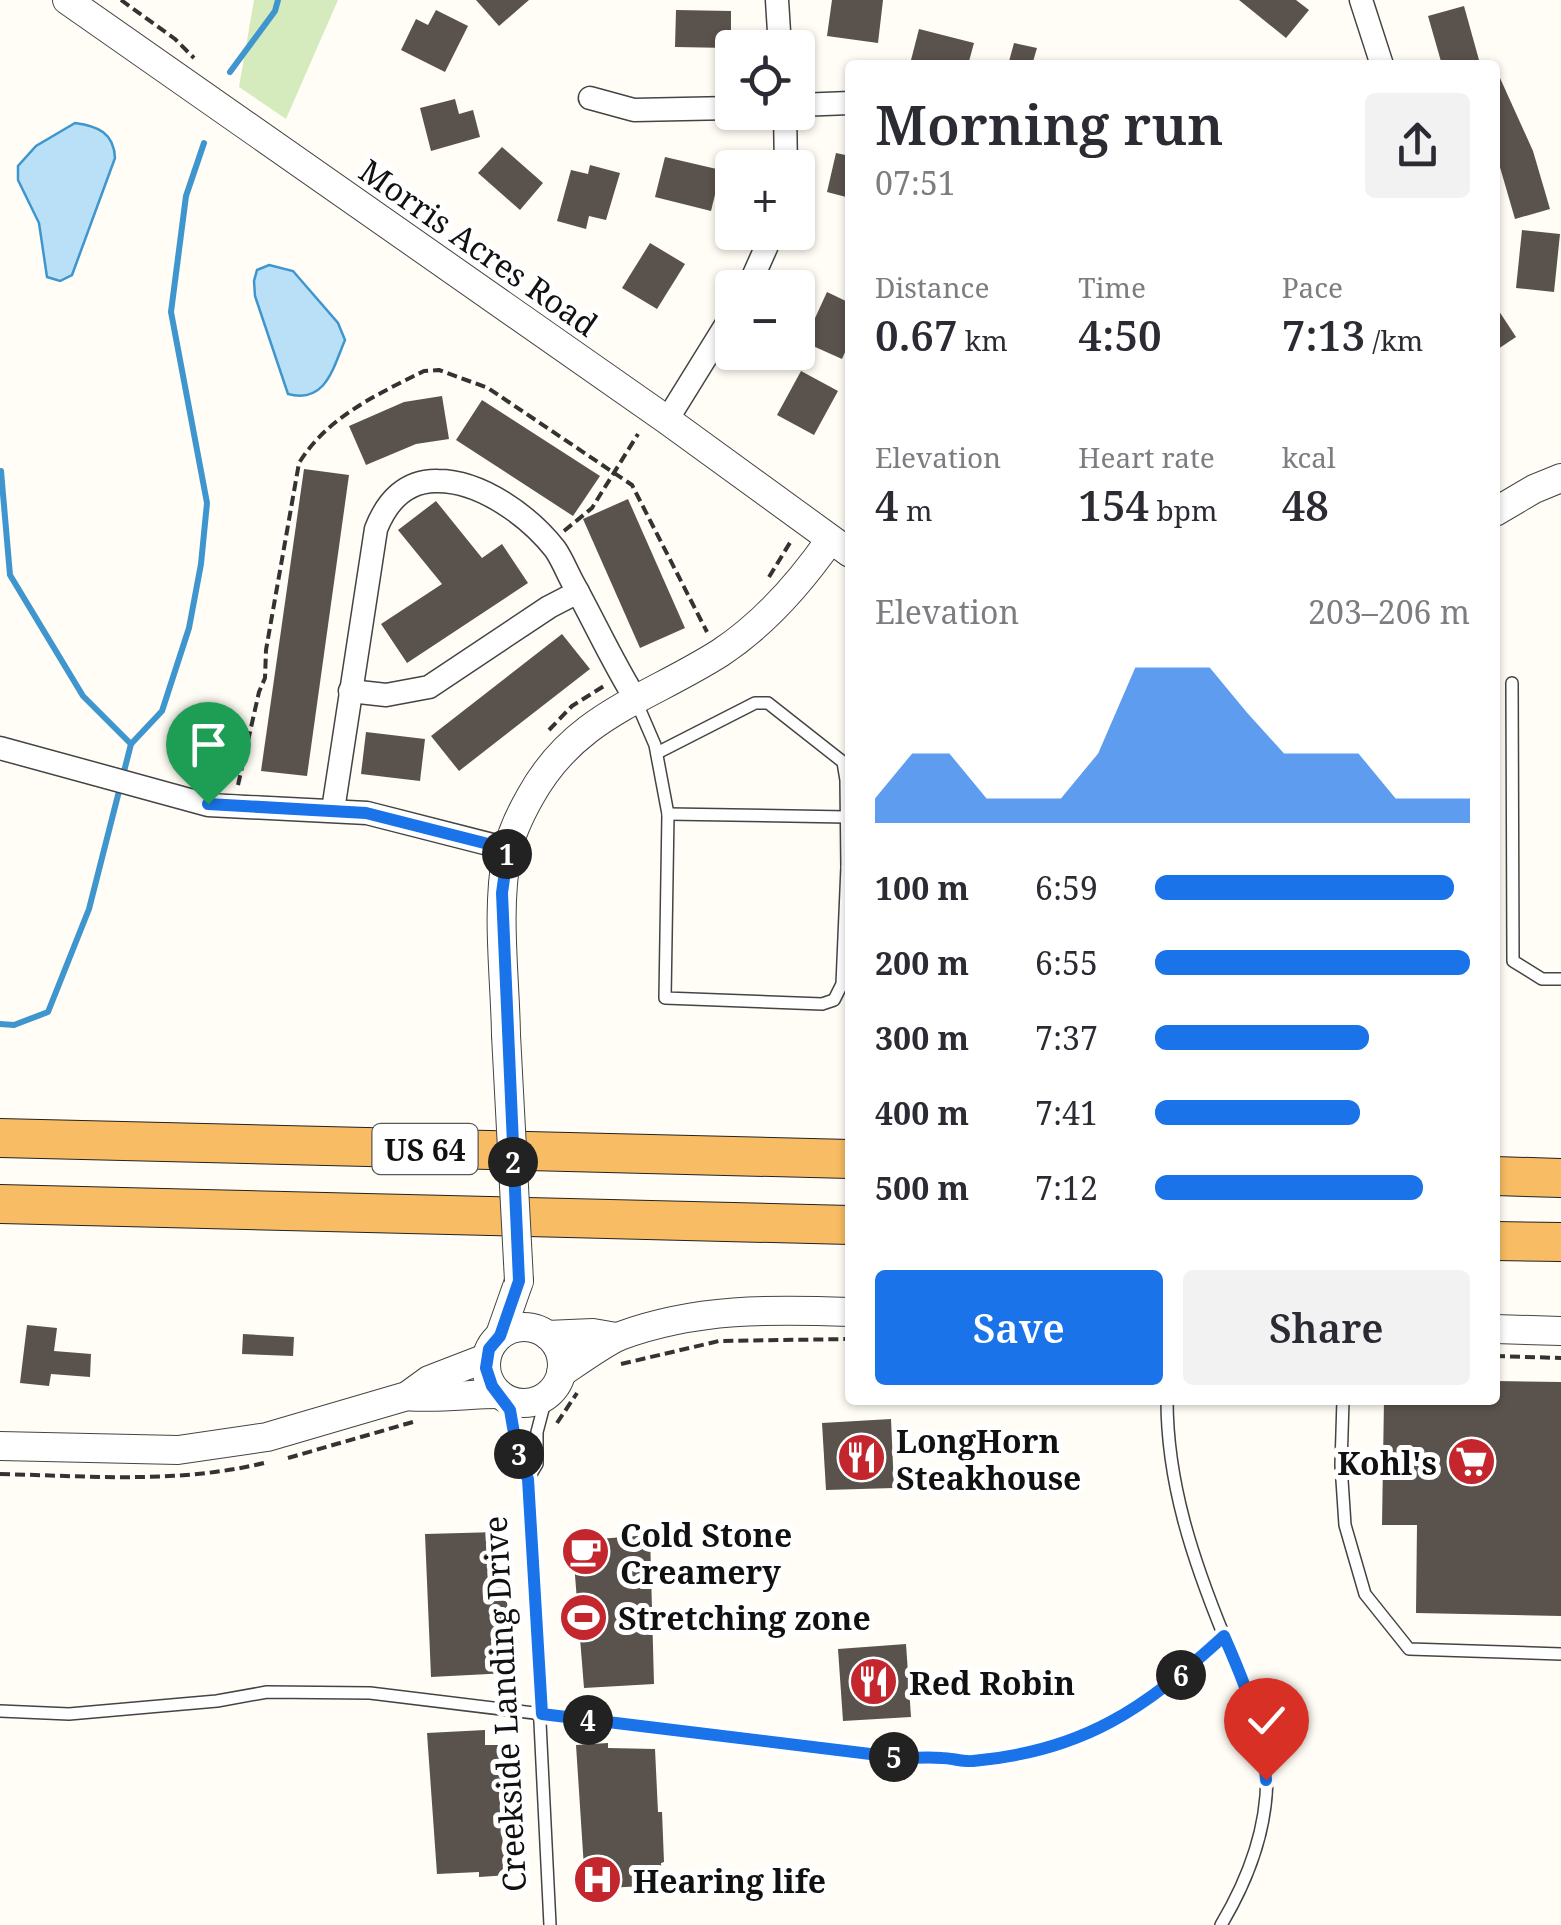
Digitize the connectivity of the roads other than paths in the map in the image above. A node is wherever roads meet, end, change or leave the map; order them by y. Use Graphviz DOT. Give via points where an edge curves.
graph roads {
  1 [pos="67,0"];
  2 [pos="776,0"];
  3 [pos="1361,0"];
  4 [pos="778,30"];
  5 [pos="1380,60"];
  6 [pos="590,98"];
  7 [pos="845,103"];
  8 [pos="815,104"];
  9 [pos="715,108"];
  10 [pos="715,342"];
  11 [pos="666,420"];
  12 [pos="1561,478"];
  13 [pos="1500,509"];
  14 [pos="840,546"];
  15 [pos="578,592"];
  16 [pos="1512,683"];
  17 [pos="350,691"];
  18 [pos="635,698"];
  19 [pos="0,748"];
  20 [pos="656,753"];
  21 [pos="845,803"];
  22 [pos="334,810"];
  23 [pos="668,814"];
  24 [pos="845,817"];
  25 [pos="508,849"];
  26 [pos="845,926"];
  27 [pos="1561,980"];
  28 [pos="0,1138"];
  29 [pos="845,1160"];
  30 [pos="1500,1176"];
  31 [pos="1561,1178"];
  32 [pos="0,1204"];
  33 [pos="845,1225"];
  34 [pos="1500,1241"];
  35 [pos="1561,1242"];
  36 [pos="519,1281"];
  37 [pos="845,1312"];
  38 [pos="1500,1329"];
  39 [pos="1561,1331"];
  40 [pos="542,1332"];
  41 [pos="616,1337"];
  42 [pos="493,1347"];
  43 [pos="564,1383"];
  44 [pos="501,1395"];
  45 [pos="407,1396"];
  46 [pos="1167,1405"];
  47 [pos="1343,1405"];
  48 [pos="0,1446"];
  49 [pos="528,1479"];
  50 [pos="1224,1636"];
  51 [pos="1561,1654"];
  52 [pos="0,1711"];
  53 [pos="542,1714"];
  54 [pos="550,1925"];
  55 [pos="1221,1925"];
  1 -- 11 [label="street, Morris Acres Road"];
  2 -- 4 [label="street"];
  3 -- 5 [label="street"];
  6 -- 9 [label="street" via="634,110"];
  7 -- 8 [label="street"];
  10 -- 11 [label="street"];
  11 -- 14 [label="street, Morris Acres Road"];
  12 -- 13 [label="street"];
  14 -- 18 [label="street" via="720,653"];
  15 -- 17 [label="street" via="429,687 386,696"];
  15 -- 17 [label="street" via="555,550 488,494 452,482 415,484 392,499 376,529"];
  15 -- 18 [label="street"];
  16 -- 27 [label="lane" via="1513,961 1542,979"];
  17 -- 22 [label="street"];
  18 -- 20 [label="lane"];
  18 -- 25 [label="street" via="563,748 525,805"];
  19 -- 22 [label="street" via="208,804"];
  20 -- 21 [label="lane" via="755,702 768,703 842,762"];
  20 -- 23 [label="lane"];
  22 -- 25 [label="street"];
  23 -- 24 [label="lane"];
  23 -- 26 [label="lane" via="665,998 834,1000 842,984"];
  25 -- 36 [label="street, bridge" via="502,893"];
  28 -- 29 [label="highway, US 64"];
  30 -- 31 [label="highway"];
  32 -- 33 [label="highway, US 64"];
  34 -- 35 [label="highway"];
  36 -- 40 [label="street"];
  36 -- 42 [label="street"];
  37 -- 41 [label="street" via="734,1311"];
  38 -- 39 [label="street"];
  40 -- 41 [label="street"];
  40 -- 42 [label="street" via="518,1327"];
  40 -- 43 [label="street" via="560,1352"];
  41 -- 43 [label="street"];
  42 -- 44 [label="street" via="488,1378"];
  42 -- 45 [label="street"];
  43 -- 44 [label="street" via="530,1402"];
  43 -- 49 [label="lane, Creekside Landing Drive" via="537,1432 537,1464"];
  44 -- 45 [label="street"];
  44 -- 49 [label="lane, Creekside Landing Drive"];
  45 -- 48 [label="street" via="319,1424 178,1450"];
  46 -- 50 [label="lane" via="1183,1525"];
  47 -- 51 [label="lane" via="1345,1525 1365,1594 1409,1650"];
  49 -- 53 [label="lane, Creekside Landing Drive"];
  50 -- 53 [label="lane" via="1172,1684 1105,1728 1044,1750 968,1762"];
  50 -- 55 [label="lane" via="1251,1696 1266,1780 1260,1836"];
  52 -- 53 [label="lane" via="68,1714 267,1692 370,1693"];
  53 -- 54 [label="lane, Creekside Landing Drive"];
}
